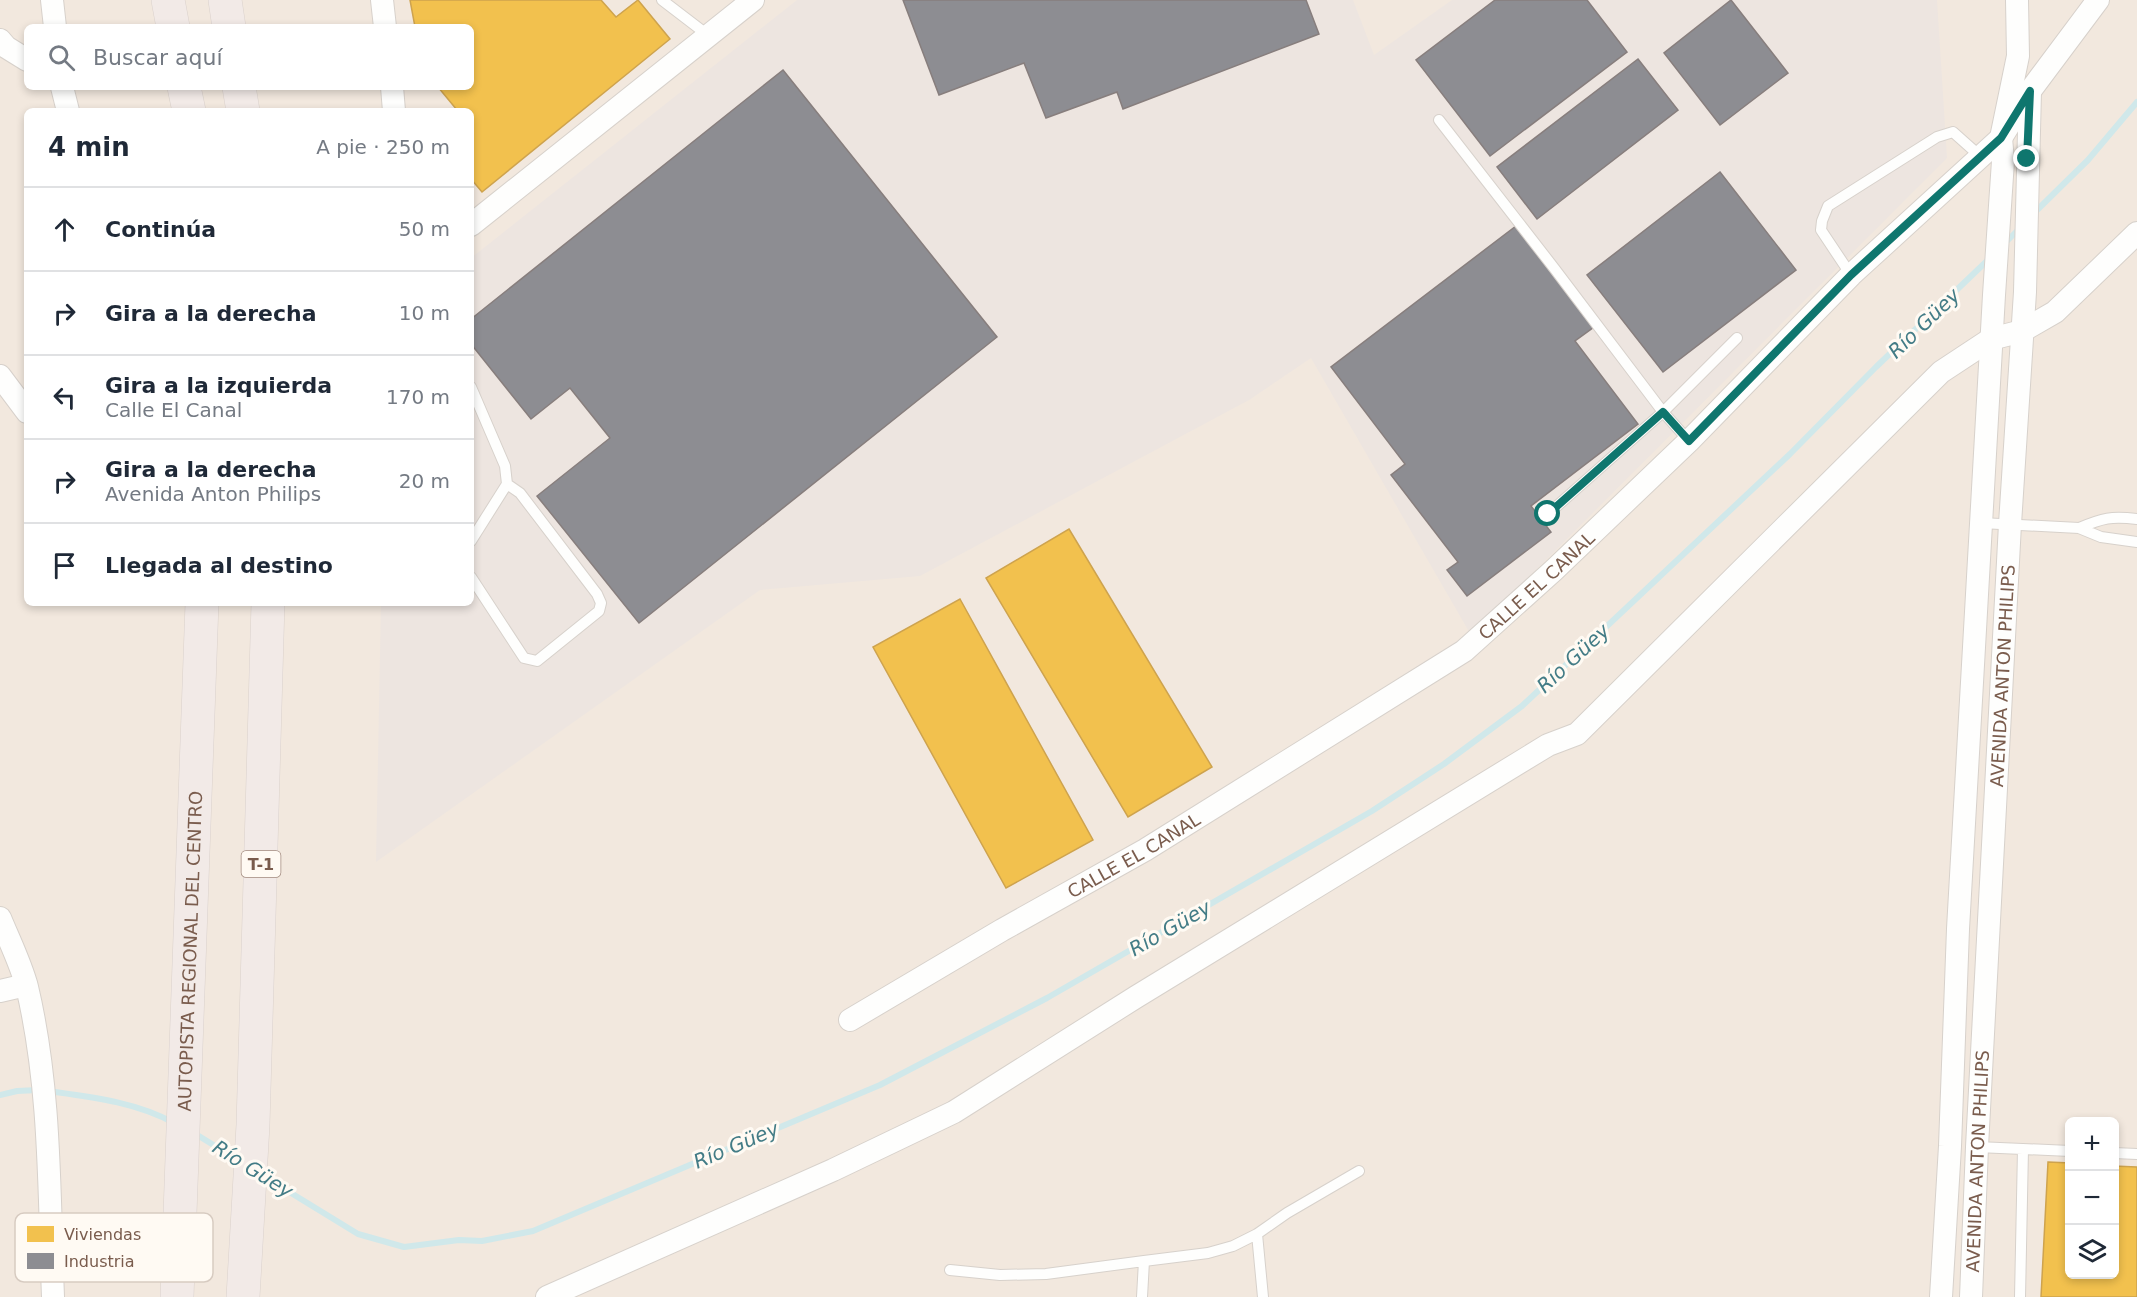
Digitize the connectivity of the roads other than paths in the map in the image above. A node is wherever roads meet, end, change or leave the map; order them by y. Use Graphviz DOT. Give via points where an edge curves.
graph roads {
  1 [pos="52,0"];
  2 [pos="168,0"];
  3 [pos="225,0"];
  4 [pos="382,0"];
  5 [pos="662,0"];
  6 [pos="753,0"];
  7 [pos="2017,0"];
  8 [pos="2098,0"];
  9 [pos="55,24"];
  10 [pos="172,24"];
  11 [pos="229,24"];
  12 [pos="385,24"];
  13 [pos="709,36"];
  14 [pos="0,39"];
  15 [pos="2018,56"];
  16 [pos="24,58"];
  17 [pos="63,90"];
  18 [pos="185,90"];
  19 [pos="240,90"];
  20 [pos="392,90"];
  21 [pos="2030,91"];
  22 [pos="67,108"];
  23 [pos="188,108"];
  24 [pos="242,108"];
  25 [pos="394,108"];
  26 [pos="1439,120"];
  27 [pos="2002,150"];
  28 [pos="1981,157"];
  29 [pos="474,223"];
  30 [pos="2137,233"];
  31 [pos="1851,275"];
  32 [pos="2022,331"];
  33 [pos="1737,338"];
  34 [pos="1991,339"];
  35 [pos="0,376"];
  36 [pos="474,394"];
  37 [pos="24,408"];
  38 [pos="1663,412"];
  39 [pos="1689,441"];
  40 [pos="507,484"];
  41 [pos="1548,514"];
  42 [pos="2137,519"];
  43 [pos="1980,523"];
  44 [pos="2010,524"];
  45 [pos="2079,528"];
  46 [pos="474,536"];
  47 [pos="2137,542"];
  48 [pos="474,582"];
  49 [pos="202,606"];
  50 [pos="268,606"];
  51 [pos="0,918"];
  52 [pos="26,985"];
  53 [pos="0,991"];
  54 [pos="850,1020"];
  55 [pos="1977,1147"];
  56 [pos="2023,1149"];
  57 [pos="2065,1151"];
  58 [pos="2119,1153"];
  59 [pos="2137,1154"];
  60 [pos="1359,1171"];
  61 [pos="50,1213"];
  62 [pos="181,1213"];
  63 [pos="1257,1234"];
  64 [pos="1144,1261"];
  65 [pos="950,1270"];
  66 [pos="52,1282"];
  67 [pos="178,1282"];
  68 [pos="52,1297"];
  69 [pos="177,1297"];
  70 [pos="243,1297"];
  71 [pos="547,1297"];
  72 [pos="1142,1297"];
  73 [pos="1263,1297"];
  74 [pos="1941,1297"];
  75 [pos="1971,1297"];
  76 [pos="2020,1297"];
  1 -- 9 [label="street"];
  2 -- 10 [label="highway"];
  3 -- 11 [label="highway"];
  4 -- 12 [label="street"];
  5 -- 13 [label="lane"];
  6 -- 13 [label="street"];
  7 -- 15 [label="street, AVENIDA ANTON PHILIPS"];
  8 -- 21 [label="street, CALLE EL CANAL"];
  13 -- 29 [label="street"];
  14 -- 16 [label="street"];
  15 -- 21 [label="street, AVENIDA ANTON PHILIPS"];
  15 -- 27 [label="street, AVENIDA ANTON PHILIPS"];
  17 -- 22 [label="street"];
  18 -- 23 [label="highway"];
  19 -- 24 [label="highway"];
  20 -- 25 [label="street"];
  21 -- 27 [label="street, CALLE EL CANAL"];
  21 -- 32 [label="street, AVENIDA ANTON PHILIPS"];
  26 -- 38 [label="lane"];
  27 -- 28 [label="street, CALLE EL CANAL"];
  27 -- 34 [label="street, AVENIDA ANTON PHILIPS"];
  28 -- 31 [label="street, CALLE EL CANAL"];
  28 -- 31 [label="lane" via="1953,132 1937,137 1828,206 1821,230"];
  30 -- 32 [label="street" via="2055,312"];
  31 -- 39 [label="street, CALLE EL CANAL"];
  32 -- 34 [label="street"];
  32 -- 44 [label="street, AVENIDA ANTON PHILIPS"];
  33 -- 38 [label="lane"];
  34 -- 43 [label="street, AVENIDA ANTON PHILIPS"];
  34 -- 71 [label="street" via="1941,372 1577,734 1548,745 954,1112"];
  35 -- 37 [label="street"];
  36 -- 40 [label="lane" via="505,466"];
  38 -- 39 [label="lane"];
  38 -- 41 [label="lane"];
  39 -- 54 [label="street, CALLE EL CANAL" via="1464,651 1145,850"];
  40 -- 46 [label="lane"];
  40 -- 48 [label="lane" via="520,493 597,594 599,611 537,661 531,661 524,658"];
  42 -- 45 [label="lane" via="2103,518"];
  43 -- 44 [label="lane"];
  43 -- 74 [label="street, AVENIDA ANTON PHILIPS"];
  44 -- 45 [label="lane"];
  44 -- 55 [label="street, AVENIDA ANTON PHILIPS"];
  45 -- 47 [label="lane" via="2101,537"];
  49 -- 62 [label="highway, AUTOPISTA REGIONAL DEL CENTRO"];
  50 -- 70 [label="highway, T-1" via="253,1125"];
  51 -- 52 [label="street"];
  52 -- 53 [label="street"];
  52 -- 61 [label="street" via="42,1070"];
  55 -- 56 [label="lane"];
  55 -- 75 [label="street, AVENIDA ANTON PHILIPS"];
  56 -- 57 [label="lane"];
  56 -- 76 [label="lane"];
  58 -- 59 [label="lane"];
  60 -- 63 [label="lane"];
  63 -- 64 [label="lane" via="1208,1253"];
  63 -- 73 [label="lane"];
  64 -- 65 [label="lane" via="1046,1274"];
  64 -- 72 [label="lane"];
  66 -- 68 [label="street"];
  67 -- 69 [label="highway, AUTOPISTA REGIONAL DEL CENTRO"];
}
